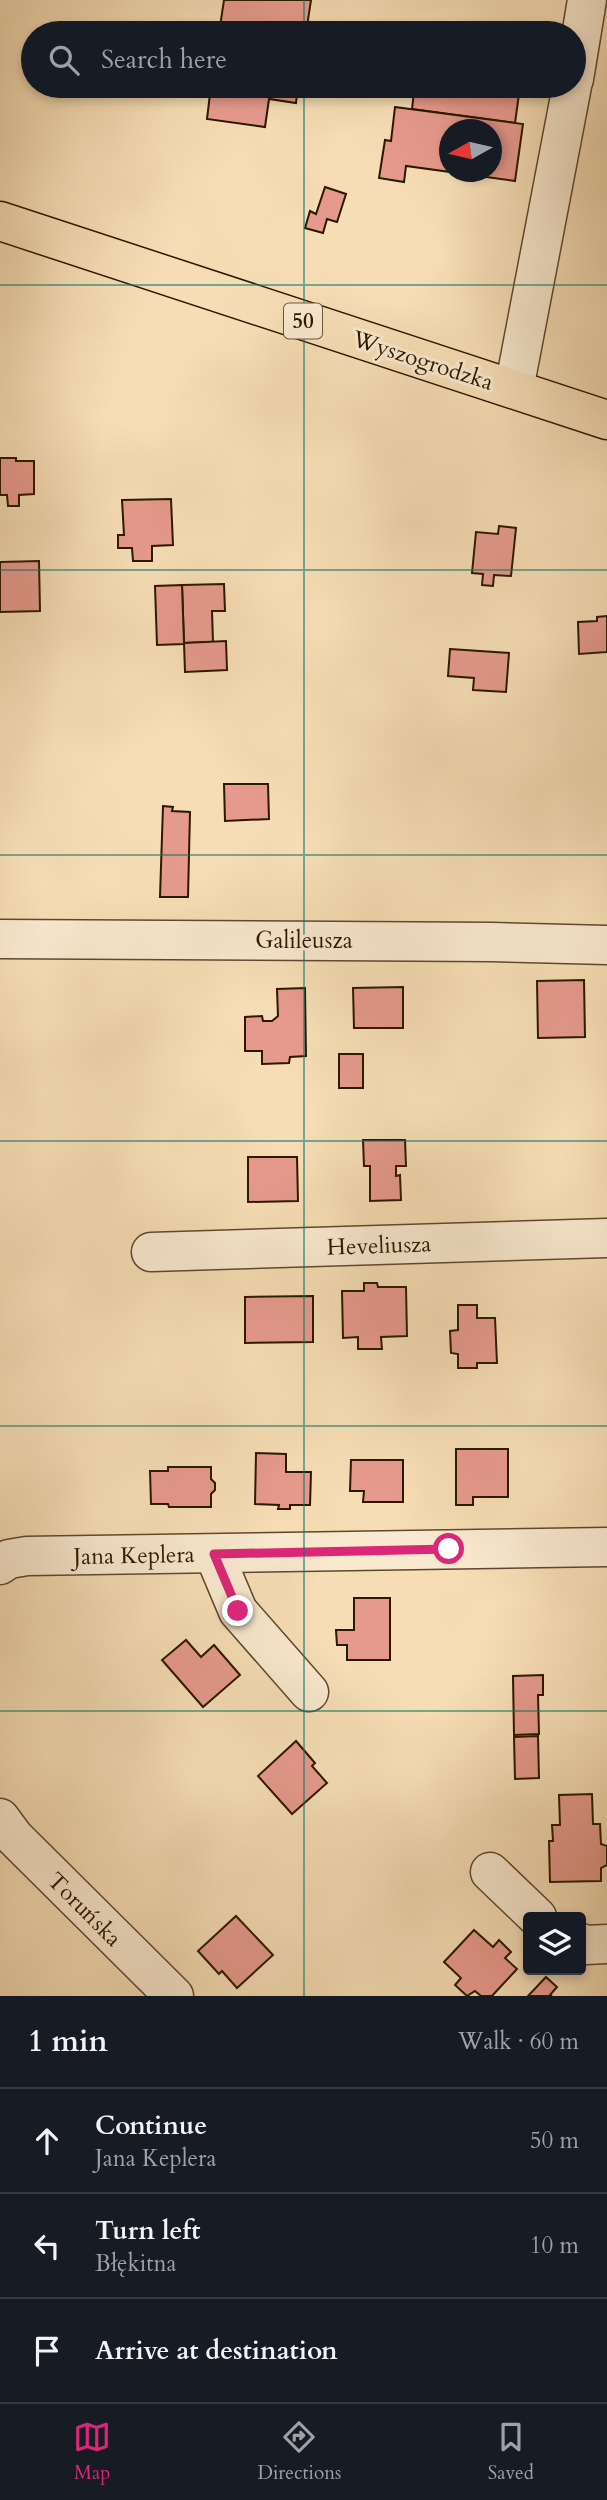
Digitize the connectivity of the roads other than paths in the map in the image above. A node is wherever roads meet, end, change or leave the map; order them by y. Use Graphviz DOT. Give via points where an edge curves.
graph roads {
  1 [pos="587,0"];
  2 [pos="584,21"];
  3 [pos="570,98"];
  4 [pos="0,222"];
  5 [pos="514,390"];
  6 [pos="607,421"];
  7 [pos="0,939"];
  8 [pos="607,945"];
  9 [pos="607,1238"];
  10 [pos="150,1252"];
  11 [pos="607,1547"];
  12 [pos="214,1554"];
  13 [pos="0,1565"];
  14 [pos="309,1692"];
  15 [pos="0,1818"];
  16 [pos="490,1872"];
  17 [pos="532,1912"];
  18 [pos="607,1944"];
  19 [pos="586,1945"];
  20 [pos="174,1996"];
  1 -- 2 [label="street"];
  3 -- 5 [label="street"];
  4 -- 5 [label="main road, Wyszogrodzka / 50"];
  5 -- 6 [label="main road, Wyszogrodzka / 50"];
  7 -- 8 [label="street, Galileusza"];
  9 -- 10 [label="street, Heveliusza"];
  11 -- 12 [label="street, Jana Keplera"];
  12 -- 13 [label="street, Jana Keplera" via="27,1556"];
  12 -- 14 [label="street" via="238,1611"];
  15 -- 20 [label="street, Toruńska"];
  16 -- 17 [label="street"];
  18 -- 19 [label="street"];
}
